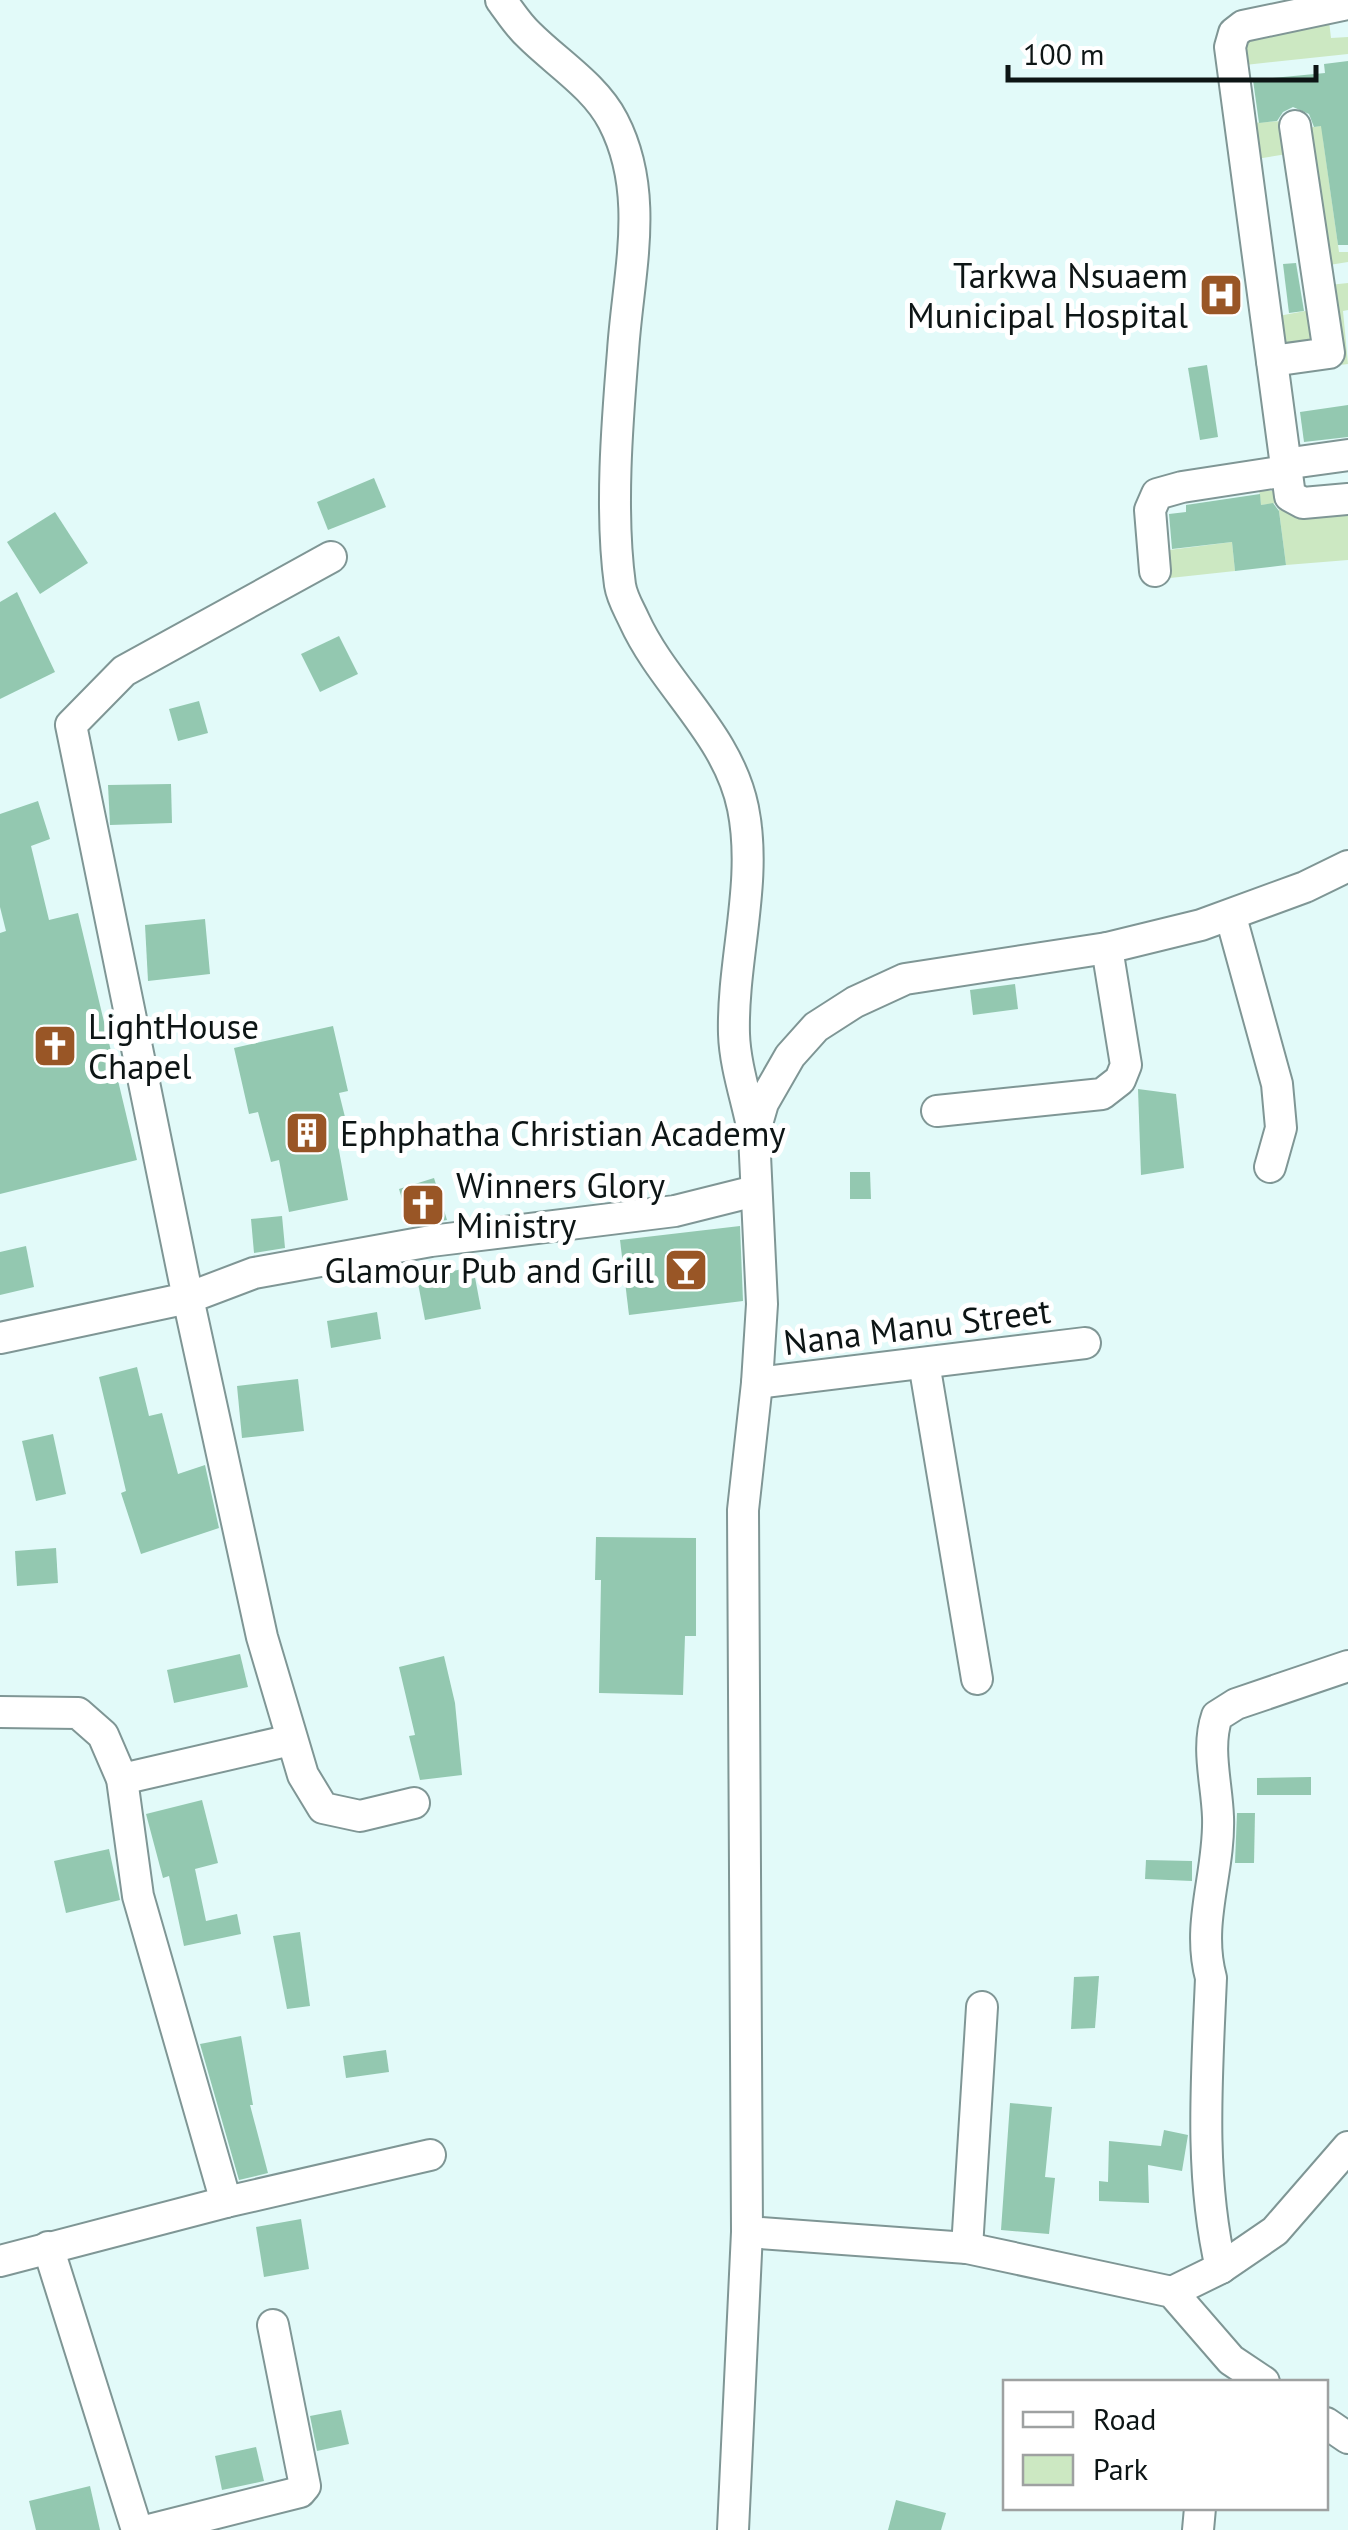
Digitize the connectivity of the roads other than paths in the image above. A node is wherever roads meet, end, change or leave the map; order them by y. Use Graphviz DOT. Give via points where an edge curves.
graph roads {
  1 [pos="501,0"];
  2 [pos="1348,4"];
  3 [pos="1294,126"];
  4 [pos="1272,361"];
  5 [pos="1348,456"];
  6 [pos="1285,468"];
  7 [pos="1348,499"];
  8 [pos="331,557"];
  9 [pos="1156,571"];
  10 [pos="1348,866"];
  11 [pos="1231,916"];
  12 [pos="1106,948"];
  13 [pos="937,1111"];
  14 [pos="754,1134"];
  15 [pos="1270,1167"];
  16 [pos="755,1191"];
  17 [pos="188,1298"];
  18 [pos="0,1338"];
  19 [pos="1085,1344"];
  20 [pos="924,1363"];
  21 [pos="758,1383"];
  22 [pos="1348,1666"];
  23 [pos="976,1679"];
  24 [pos="0,1712"];
  25 [pos="291,1740"];
  26 [pos="122,1779"];
  27 [pos="414,1803"];
  28 [pos="982,2007"];
  29 [pos="1348,2147"];
  30 [pos="430,2155"];
  31 [pos="226,2202"];
  32 [pos="747,2232"];
  33 [pos="48,2247"];
  34 [pos="967,2248"];
  35 [pos="0,2261"];
  36 [pos="1222,2268"];
  37 [pos="1172,2292"];
  38 [pos="273,2325"];
  39 [pos="1228,2371"];
  40 [pos="1257,2380"];
  41 [pos="137,2530"];
  42 [pos="149,2530"];
  43 [pos="733,2530"];
  1 -- 14 [label="street" via="613,120 631,169 637,211 622,351 620,591 644,642 731,768 744,810 747,872 734,1037"];
  2 -- 4 [label="street" via="1243,26 1230,47"];
  3 -- 4 [label="street" via="1329,353"];
  4 -- 6 [label="street"];
  5 -- 6 [label="street"];
  6 -- 7 [label="street" via="1290,496 1304,503"];
  6 -- 9 [label="street" via="1157,494 1150,510"];
  8 -- 17 [label="street" via="124,671 71,725"];
  10 -- 11 [label="street"];
  11 -- 12 [label="street"];
  11 -- 15 [label="street" via="1277,1084 1280,1128"];
  12 -- 13 [label="street" via="1126,1065 1120,1080 1102,1094"];
  12 -- 14 [label="street" via="906,979 855,1002 790,1056"];
  14 -- 16 [label="street"];
  16 -- 17 [label="street" via="675,1210 431,1241 254,1273"];
  16 -- 21 [label="street" via="762,1304"];
  17 -- 18 [label="street"];
  17 -- 25 [label="street"];
  19 -- 20 [label="street, Nana Manu Street"];
  20 -- 21 [label="street, Nana Manu Street"];
  20 -- 23 [label="street"];
  21 -- 32 [label="street" via="744,1510"];
  22 -- 36 [label="street" via="1236,1704 1217,1716 1212,1736 1218,1820 1204,1951 1211,1978 1207,2183"];
  24 -- 26 [label="street" via="78,1714 102,1735"];
  25 -- 26 [label="street"];
  25 -- 27 [label="street" via="323,1808 360,1816"];
  26 -- 31 [label="street" via="138,1896"];
  28 -- 34 [label="street"];
  29 -- 36 [label="street" via="1275,2231"];
  30 -- 31 [label="street"];
  31 -- 33 [label="street"];
  32 -- 34 [label="street"];
  32 -- 43 [label="street"];
  33 -- 35 [label="street"];
  33 -- 41 [label="street"];
  34 -- 37 [label="street"];
  36 -- 37 [label="street"];
  37 -- 39 [label="street"];
  38 -- 42 [label="street" via="305,2486"];
  39 -- 40 [label="street"];
}
